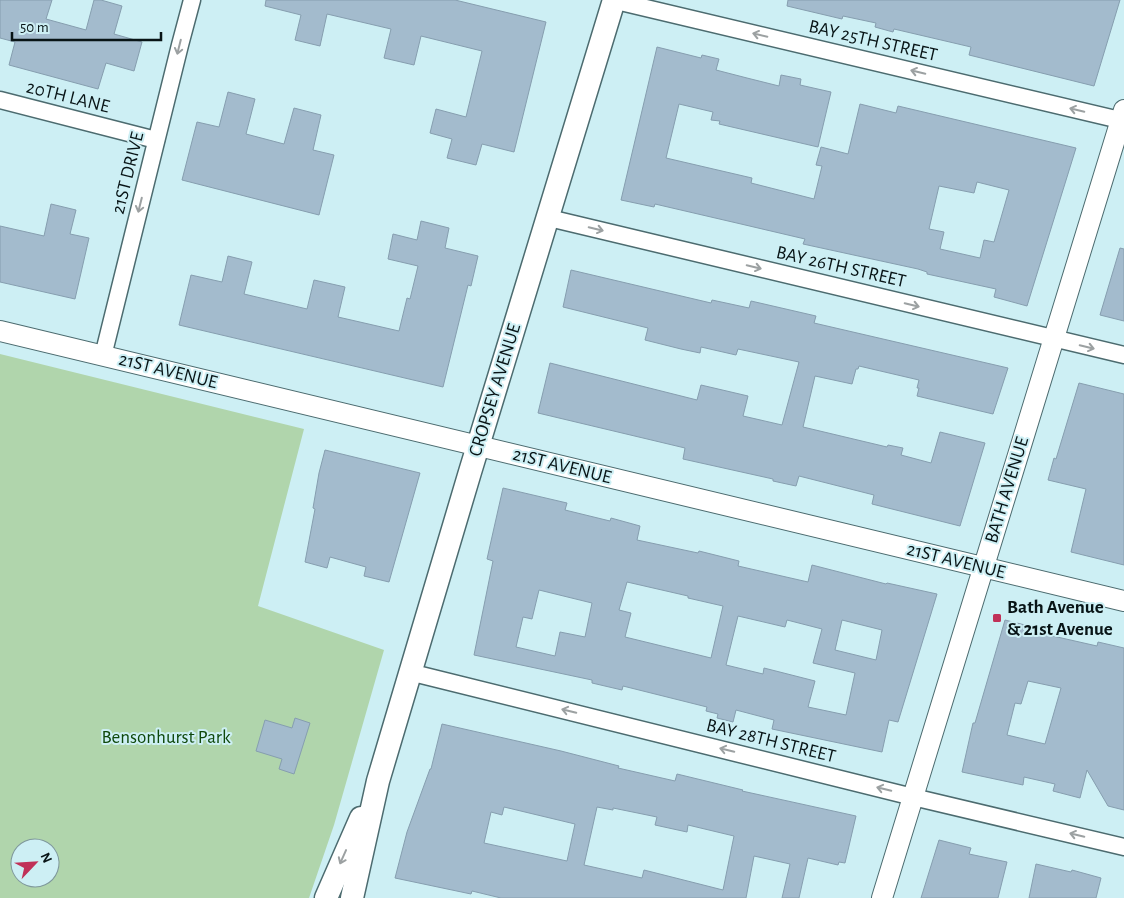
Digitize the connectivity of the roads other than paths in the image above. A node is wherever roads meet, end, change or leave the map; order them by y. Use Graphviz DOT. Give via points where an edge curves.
graph roads {
  1 [pos="192,0"];
  2 [pos="614,0"];
  3 [pos="0,100"];
  4 [pos="1123,117"];
  5 [pos="156,140"];
  6 [pos="549,218"];
  7 [pos="0,331"];
  8 [pos="1053,339"];
  9 [pos="1124,355"];
  10 [pos="103,356"];
  11 [pos="478,446"];
  12 [pos="983,568"];
  13 [pos="1124,601"];
  14 [pos="409,672"];
  15 [pos="378,781"];
  16 [pos="913,797"];
  17 [pos="1124,847"];
  18 [pos="327,894"];
  19 [pos="354,898"];
  20 [pos="882,898"];
  1 -- 5 [label="street, 21ST DRIVE, one-way"];
  4 -- 2 [label="street, BAY 25TH STREET, one-way"];
  2 -- 6 [label="main road, CROPSEY AVENUE"];
  3 -- 5 [label="street, 20TH LANE"];
  4 -- 8 [label="street, BATH AVENUE"];
  5 -- 10 [label="street, 21ST DRIVE, one-way"];
  6 -- 8 [label="street, BAY 26TH STREET, one-way"];
  6 -- 11 [label="main road, CROPSEY AVENUE"];
  7 -- 10 [label="street, 21ST AVENUE"];
  8 -- 9 [label="street, BAY 26TH STREET, one-way"];
  8 -- 12 [label="street, BATH AVENUE"];
  10 -- 11 [label="street, 21ST AVENUE"];
  11 -- 12 [label="street, 21ST AVENUE"];
  11 -- 14 [label="main road, CROPSEY AVENUE"];
  12 -- 13 [label="street, 21ST AVENUE"];
  12 -- 16 [label="street, BATH AVENUE"];
  14 -- 15 [label="main road, CROPSEY AVENUE"];
  16 -- 14 [label="street, BAY 28TH STREET, one-way"];
  15 -- 18 [label="main road, CROPSEY AVENUE, one-way"];
  15 -- 19 [label="main road, CROPSEY AVENUE"];
  17 -- 16 [label="street, BAY 28TH STREET, one-way"];
  16 -- 20 [label="street, BATH AVENUE"];
  18 -- 19 [label="street"];
}
